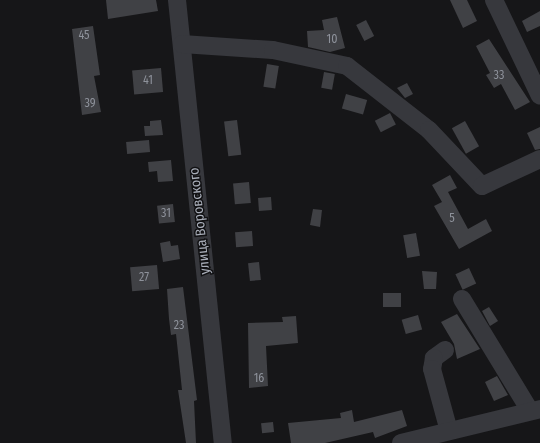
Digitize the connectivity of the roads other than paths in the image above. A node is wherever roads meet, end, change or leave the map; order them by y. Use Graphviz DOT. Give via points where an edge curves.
graph roads {
  1 [pos="177,0"];
  2 [pos="494,0"];
  3 [pos="182,44"];
  4 [pos="540,96"];
  5 [pos="540,159"];
  6 [pos="462,299"];
  7 [pos="445,350"];
  8 [pos="535,410"];
  9 [pos="449,431"];
  10 [pos="223,443"];
  11 [pos="401,443"];
  1 -- 3 [label="street, улица Воровского"];
  2 -- 4 [label="street"];
  3 -- 5 [label="street" via="273,50 347,66 429,130 482,186"];
  3 -- 10 [label="street, улица Воровского"];
  6 -- 8 [label="street"];
  7 -- 9 [label="street" via="434,358 432,369"];
  8 -- 9 [label="street"];
  9 -- 11 [label="street"];
}
